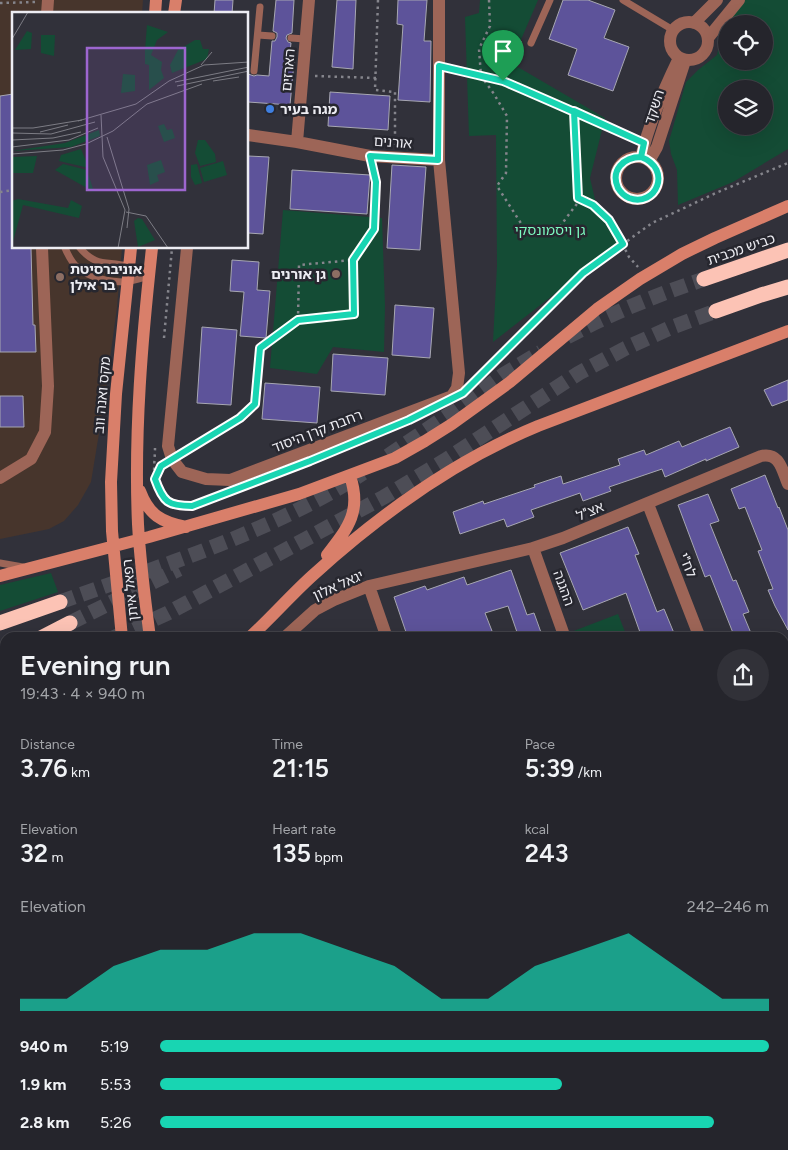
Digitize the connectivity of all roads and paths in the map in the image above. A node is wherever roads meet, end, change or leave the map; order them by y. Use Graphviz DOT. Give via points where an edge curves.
graph roads {
  1 [pos="309,0"];
  2 [pos="378,0"];
  3 [pos="439,0"];
  4 [pos="489,0"];
  5 [pos="550,0"];
  6 [pos="623,0"];
  7 [pos="717,0"];
  8 [pos="739,0"];
  9 [pos="19,1"];
  10 [pos="0,3"];
  11 [pos="48,5"];
  12 [pos="260,7"];
  13 [pos="694,23"];
  14 [pos="673,30"];
  15 [pos="258,35"];
  16 [pos="272,36"];
  17 [pos="291,38"];
  18 [pos="708,38"];
  19 [pos="305,39"];
  20 [pos="522,40"];
  21 [pos="530,43"];
  22 [pos="682,59"];
  23 [pos="439,66"];
  24 [pos="254,71"];
  25 [pos="302,75"];
  26 [pos="481,76"];
  27 [pos="376,78"];
  28 [pos="503,81"];
  29 [pos="574,111"];
  30 [pos="249,135"];
  31 [pos="297,142"];
  32 [pos="644,143"];
  33 [pos="370,156"];
  34 [pos="395,158"];
  35 [pos="438,160"];
  36 [pos="788,163"];
  37 [pos="578,198"];
  38 [pos="788,206"];
  39 [pos="623,244"];
  40 [pos="42,249"];
  41 [pos="65,249"];
  42 [pos="81,249"];
  43 [pos="131,249"];
  44 [pos="152,249"];
  45 [pos="187,249"];
  46 [pos="788,250"];
  47 [pos="353,260"];
  48 [pos="129,266"];
  49 [pos="647,275"];
  50 [pos="149,276"];
  51 [pos="704,279"];
  52 [pos="127,282"];
  53 [pos="788,288"];
  54 [pos="716,311"];
  55 [pos="298,320"];
  56 [pos="788,331"];
  57 [pos="470,386"];
  58 [pos="172,459"];
  59 [pos="350,476"];
  60 [pos="0,478"];
  61 [pos="137,484"];
  62 [pos="788,484"];
  63 [pos="228,493"];
  64 [pos="648,504"];
  65 [pos="186,527"];
  66 [pos="139,540"];
  67 [pos="113,546"];
  68 [pos="533,548"];
  69 [pos="0,562"];
  70 [pos="28,568"];
  71 [pos="0,576"];
  72 [pos="412,576"];
  73 [pos="310,578"];
  74 [pos="369,586"];
  75 [pos="60,602"];
  76 [pos="0,622"];
  77 [pos="70,623"];
  78 [pos="53,632"];
  79 [pos="121,632"];
  80 [pos="149,632"];
  81 [pos="255,632"];
  82 [pos="290,632"];
  83 [pos="386,632"];
  84 [pos="563,632"];
  85 [pos="698,632"];
  1 -- 19 [label="street, הארזים"];
  2 -- 27 [label="path"];
  3 -- 23 [label="street"];
  4 -- 26 [label="path" via="490,26 479,49"];
  5 -- 21 [label="lane"];
  6 -- 14 [label="lane"];
  7 -- 13 [label="street"];
  8 -- 18 [label="street"];
  9 -- 10 [label="path"];
  9 -- 11 [label="path"];
  12 -- 15 [label="lane"];
  13 -- 14 [label="street" via="681,24"];
  13 -- 18 [label="street" via="705,31"];
  14 -- 22 [label="street" via="669,43 675,55"];
  15 -- 16 [label="lane"];
  15 -- 24 [label="lane"];
  17 -- 19 [label="lane"];
  18 -- 22 [label="street" via="702,56 692,61"];
  19 -- 25 [label="street, הארזים"];
  20 -- 28 [label="path"];
  22 -- 32 [label="street, השקד" via="662,97"];
  22 -- 32 [label="street, השקד" via="657,147 645,159"];
  23 -- 26 [label="path"];
  23 -- 35 [label="street"];
  25 -- 27 [label="path"];
  25 -- 31 [label="street, הארזים"];
  26 -- 28 [label="path"];
  26 -- 37 [label="path" via="507,116 506,173 497,186 524,228 558,229"];
  27 -- 34 [label="path" via="375,90 395,92"];
  28 -- 29 [label="path"];
  29 -- 32 [label="path"];
  29 -- 37 [label="path"];
  30 -- 31 [label="street, אורנים"];
  31 -- 33 [label="street, אורנים"];
  33 -- 34 [label="street, אורנים"];
  33 -- 47 [label="path" via="376,182 374,229"];
  34 -- 35 [label="street, אורנים"];
  35 -- 58 [label="street, רחבת קרן היסוד" via="459,373 452,396 230,480 206,479 182,472"];
  36 -- 39 [label="path" via="652,223"];
  37 -- 39 [label="path" via="593,205 609,220"];
  38 -- 49 [label="main road" via="715,238"];
  39 -- 49 [label="path" via="629,257"];
  39 -- 57 [label="path" via="583,273"];
  40 -- 60 [label="street" via="48,386 46,432 31,459"];
  41 -- 52 [label="lane" via="78,268 89,275"];
  42 -- 48 [label="lane" via="96,261"];
  43 -- 48 [label="main road, מקס ואנה ווב"];
  44 -- 50 [label="main road"];
  45 -- 58 [label="street" via="168,446"];
  46 -- 51 [label="highway, כביש מכבית"];
  47 -- 55 [label="path" via="299,265"];
  47 -- 55 [label="path" via="354,314"];
  48 -- 50 [label="lane"];
  48 -- 52 [label="main road, מקס ואנה ווב"];
  49 -- 59 [label="main road" via="597,309 510,382 452,424 395,458"];
  50 -- 52 [label="lane"];
  50 -- 61 [label="main road" via="139,396"];
  52 -- 67 [label="main road, מקס ואנה ווב" via="111,482"];
  53 -- 54 [label="highway"];
  55 -- 58 [label="path" via="260,348 255,404 240,418"];
  56 -- 73 [label="main road" via="511,437 401,503"];
  58 -- 63 [label="path" via="161,466 155,479 166,500 176,506 192,506"];
  59 -- 65 [label="main road"];
  59 -- 73 [label="main road" via="355,504 351,518 344,533"];
  61 -- 65 [label="main road" via="154,514 162,520"];
  61 -- 66 [label="main road"];
  62 -- 64 [label="street, אצ\"ל" via="779,462 767,454"];
  64 -- 68 [label="street, אצ\"ל"];
  64 -- 85 [label="street, לח\"י"];
  65 -- 66 [label="main road"];
  66 -- 67 [label="main road"];
  66 -- 80 [label="main road, רפאל איתן"];
  67 -- 70 [label="main road"];
  67 -- 79 [label="main road, רפאל איתן"];
  68 -- 72 [label="street, אצ\"ל"];
  68 -- 84 [label="street, ההגנה"];
  69 -- 70 [label="lane"];
  70 -- 71 [label="main road"];
  72 -- 74 [label="street, יגאל אלון"];
  73 -- 81 [label="main road"];
  74 -- 82 [label="street, יגאל אלון" via="314,610"];
  74 -- 83 [label="street"];
  75 -- 76 [label="highway"];
  77 -- 78 [label="highway"];
}
